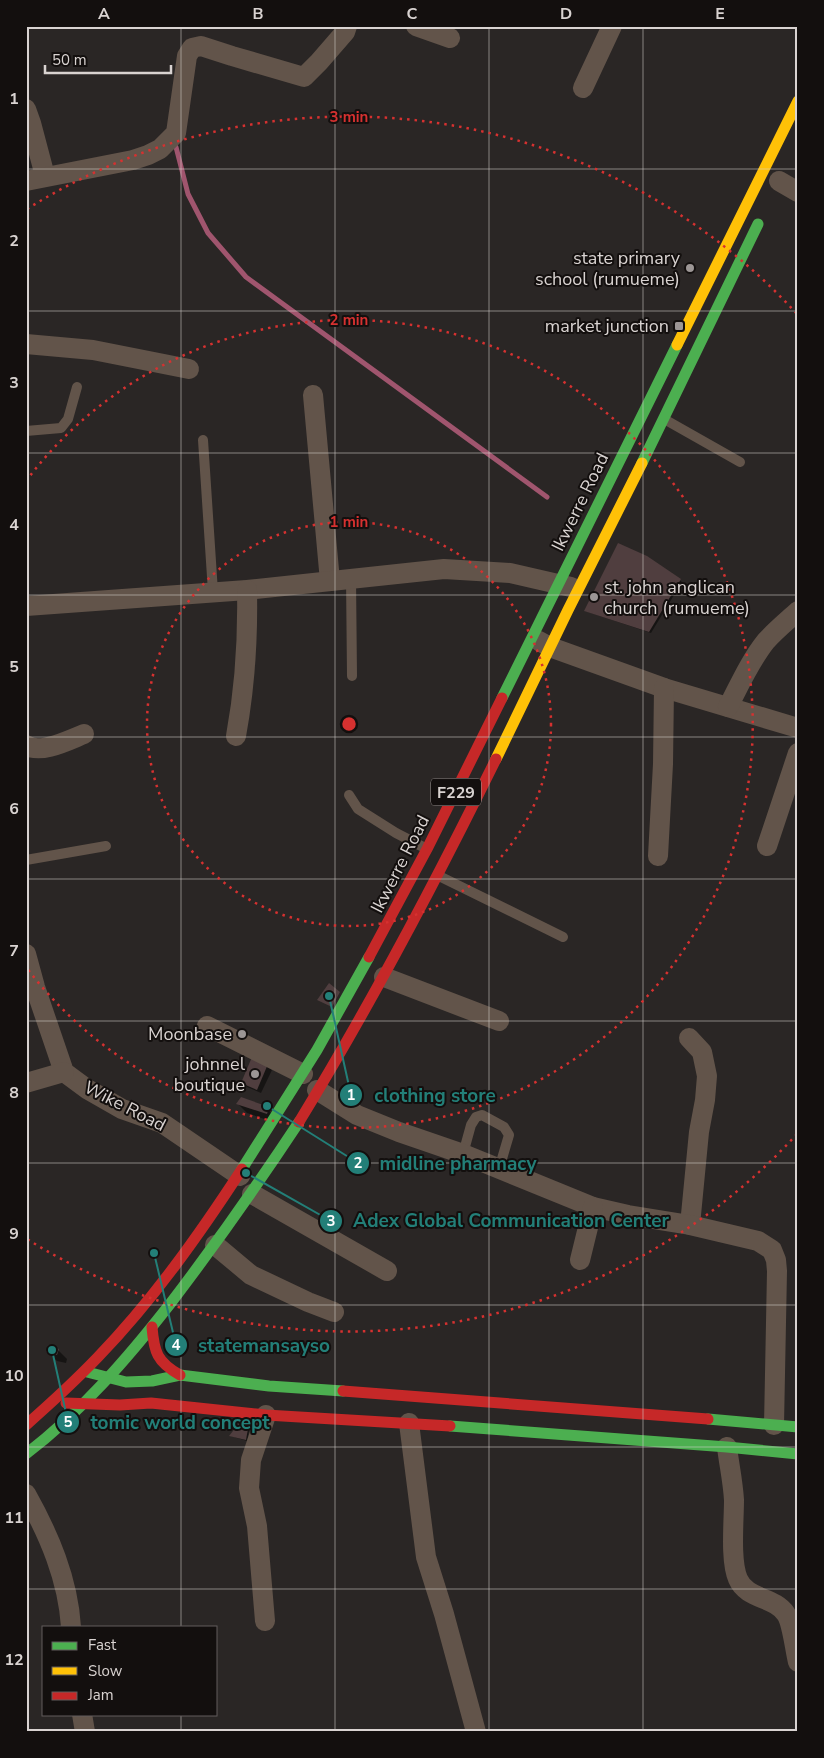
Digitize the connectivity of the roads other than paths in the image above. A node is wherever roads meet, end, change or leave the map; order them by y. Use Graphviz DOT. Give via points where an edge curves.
graph roads {
  1 [pos="347,26"];
  2 [pos="416,26"];
  3 [pos="612,26"];
  4 [pos="450,38"];
  5 [pos="583,88"];
  6 [pos="798,101"];
  7 [pos="26,109"];
  8 [pos="36,179"];
  9 [pos="778,181"];
  10 [pos="798,192"];
  11 [pos="762,215"];
  12 [pos="26,344"];
  13 [pos="189,369"];
  14 [pos="77,387"];
  15 [pos="313,395"];
  16 [pos="663,419"];
  17 [pos="26,431"];
  18 [pos="203,440"];
  19 [pos="740,462"];
  20 [pos="351,578"];
  21 [pos="330,580"];
  22 [pos="569,587"];
  23 [pos="247,590"];
  24 [pos="213,592"];
  25 [pos="26,606"];
  26 [pos="798,611"];
  27 [pos="532,638"];
  28 [pos="550,647"];
  29 [pos="352,676"];
  30 [pos="664,688"];
  31 [pos="728,707"];
  32 [pos="798,728"];
  33 [pos="84,734"];
  34 [pos="236,736"];
  35 [pos="26,745"];
  36 [pos="798,753"];
  37 [pos="349,795"];
  38 [pos="106,846"];
  39 [pos="767,846"];
  40 [pos="428,849"];
  41 [pos="658,856"];
  42 [pos="26,860"];
  43 [pos="438,875"];
  44 [pos="563,938"];
  45 [pos="26,954"];
  46 [pos="384,977"];
  47 [pos="499,1021"];
  48 [pos="207,1026"];
  49 [pos="689,1038"];
  50 [pos="64,1072"];
  51 [pos="303,1074"];
  52 [pos="26,1083"];
  53 [pos="317,1090"];
  54 [pos="463,1154"];
  55 [pos="499,1169"];
  56 [pos="240,1176"];
  57 [pos="252,1194"];
  58 [pos="592,1207"];
  59 [pos="690,1225"];
  60 [pos="215,1245"];
  61 [pos="580,1260"];
  62 [pos="387,1271"];
  63 [pos="334,1312"];
  64 [pos="152,1327"];
  65 [pos="124,1331"];
  66 [pos="119,1366"];
  67 [pos="83,1371"];
  68 [pos="180,1375"];
  69 [pos="108,1379"];
  70 [pos="126,1382"];
  71 [pos="53,1402"];
  72 [pos="151,1403"];
  73 [pos="84,1405"];
  74 [pos="266,1415"];
  75 [pos="409,1423"];
  76 [pos="774,1424"];
  77 [pos="26,1425"];
  78 [pos="798,1428"];
  79 [pos="726,1447"];
  80 [pos="26,1454"];
  81 [pos="798,1454"];
  82 [pos="26,1494"];
  83 [pos="266,1621"];
  84 [pos="71,1626"];
  85 [pos="798,1662"];
  86 [pos="82,1716"];
  87 [pos="85,1732"];
  88 [pos="476,1732"];
  1 -- 8 [label="street" via="304,77 201,46 192,48 187,56 176,132 160,149 133,160"];
  2 -- 4 [label="street"];
  3 -- 5 [label="street"];
  6 -- 22 [label="main road, Ikwerre Road / F229" via="589,521"];
  7 -- 8 [label="street" via="32,123"];
  9 -- 10 [label="street"];
  11 -- 16 [label="main road, Ikwerre Road / F229"];
  12 -- 13 [label="street" via="93,350"];
  14 -- 17 [label="lane" via="68,419 62,428"];
  15 -- 21 [label="street"];
  16 -- 19 [label="lane"];
  16 -- 22 [label="main road, Ikwerre Road / F229"];
  18 -- 24 [label="lane"];
  20 -- 21 [label="street"];
  20 -- 22 [label="street" via="444,569 510,573"];
  20 -- 29 [label="lane"];
  21 -- 23 [label="street"];
  22 -- 27 [label="main road, Ikwerre Road / F229"];
  22 -- 28 [label="main road, Ikwerre Road / F229"];
  23 -- 24 [label="street"];
  23 -- 34 [label="street" via="244,686"];
  24 -- 25 [label="street"];
  26 -- 31 [label="street" via="765,642"];
  27 -- 28 [label="street"];
  27 -- 40 [label="main road, Ikwerre Road / F229"];
  28 -- 30 [label="street"];
  28 -- 43 [label="main road, Ikwerre Road / F229"];
  30 -- 31 [label="street"];
  30 -- 41 [label="street"];
  31 -- 32 [label="street"];
  33 -- 35 [label="street" via="41,750"];
  36 -- 39 [label="street"];
  37 -- 40 [label="lane" via="358,809"];
  38 -- 42 [label="lane"];
  40 -- 51 [label="main road, Ikwerre Road / F229" via="378,945"];
  43 -- 44 [label="lane"];
  43 -- 46 [label="main road, Ikwerre Road / F229"];
  45 -- 50 [label="street, Wike Road"];
  46 -- 47 [label="street"];
  46 -- 53 [label="main road, Ikwerre Road / F229"];
  48 -- 51 [label="street"];
  49 -- 59 [label="street" via="702,1052 707,1076"];
  50 -- 52 [label="street"];
  50 -- 56 [label="street, Wike Road" via="122,1109 162,1123"];
  51 -- 56 [label="main road, Ikwerre Road / F229"];
  53 -- 54 [label="street" via="357,1115"];
  53 -- 57 [label="main road, Ikwerre Road / F229"];
  54 -- 55 [label="street"];
  54 -- 55 [label="lane" via="471,1125 476,1117 482,1115 504,1127 509,1135"];
  55 -- 58 [label="street"];
  56 -- 65 [label="main road, Ikwerre Road / F229"];
  57 -- 60 [label="main road, Ikwerre Road / F229"];
  57 -- 62 [label="street"];
  58 -- 59 [label="street"];
  58 -- 61 [label="street"];
  59 -- 76 [label="street" via="758,1241 772,1250 777,1271"];
  60 -- 63 [label="street" via="251,1275"];
  60 -- 64 [label="main road, Ikwerre Road / F229"];
  64 -- 66 [label="main road, Ikwerre Road / F229"];
  64 -- 68 [label="main road" via="158,1358 168,1369"];
  65 -- 66 [label="main road"];
  65 -- 67 [label="main road, Ikwerre Road / F229"];
  66 -- 69 [label="main road, Ikwerre Road / F229"];
  66 -- 70 [label="main road"];
  67 -- 69 [label="main road"];
  67 -- 71 [label="main road, Ikwerre Road / F229"];
  68 -- 70 [label="main road"];
  68 -- 76 [label="main road" via="269,1386"];
  69 -- 70 [label="main road"];
  69 -- 73 [label="main road, Ikwerre Road / F229"];
  70 -- 72 [label="main road" via="130,1389"];
  71 -- 73 [label="main road"];
  71 -- 77 [label="main road, Ikwerre Road / F229"];
  72 -- 73 [label="main road"];
  72 -- 74 [label="main road"];
  73 -- 80 [label="main road, Ikwerre Road / F229"];
  74 -- 75 [label="main road"];
  74 -- 83 [label="street" via="251,1460 249,1488 257,1526"];
  75 -- 79 [label="main road"];
  75 -- 88 [label="street" via="426,1556"];
  76 -- 78 [label="main road"];
  79 -- 81 [label="main road"];
  79 -- 85 [label="street" via="734,1498 737,1577 749,1593 780,1606 787,1615"];
  82 -- 84 [label="street" via="52,1546 65,1583"];
  86 -- 87 [label="street"];
}
